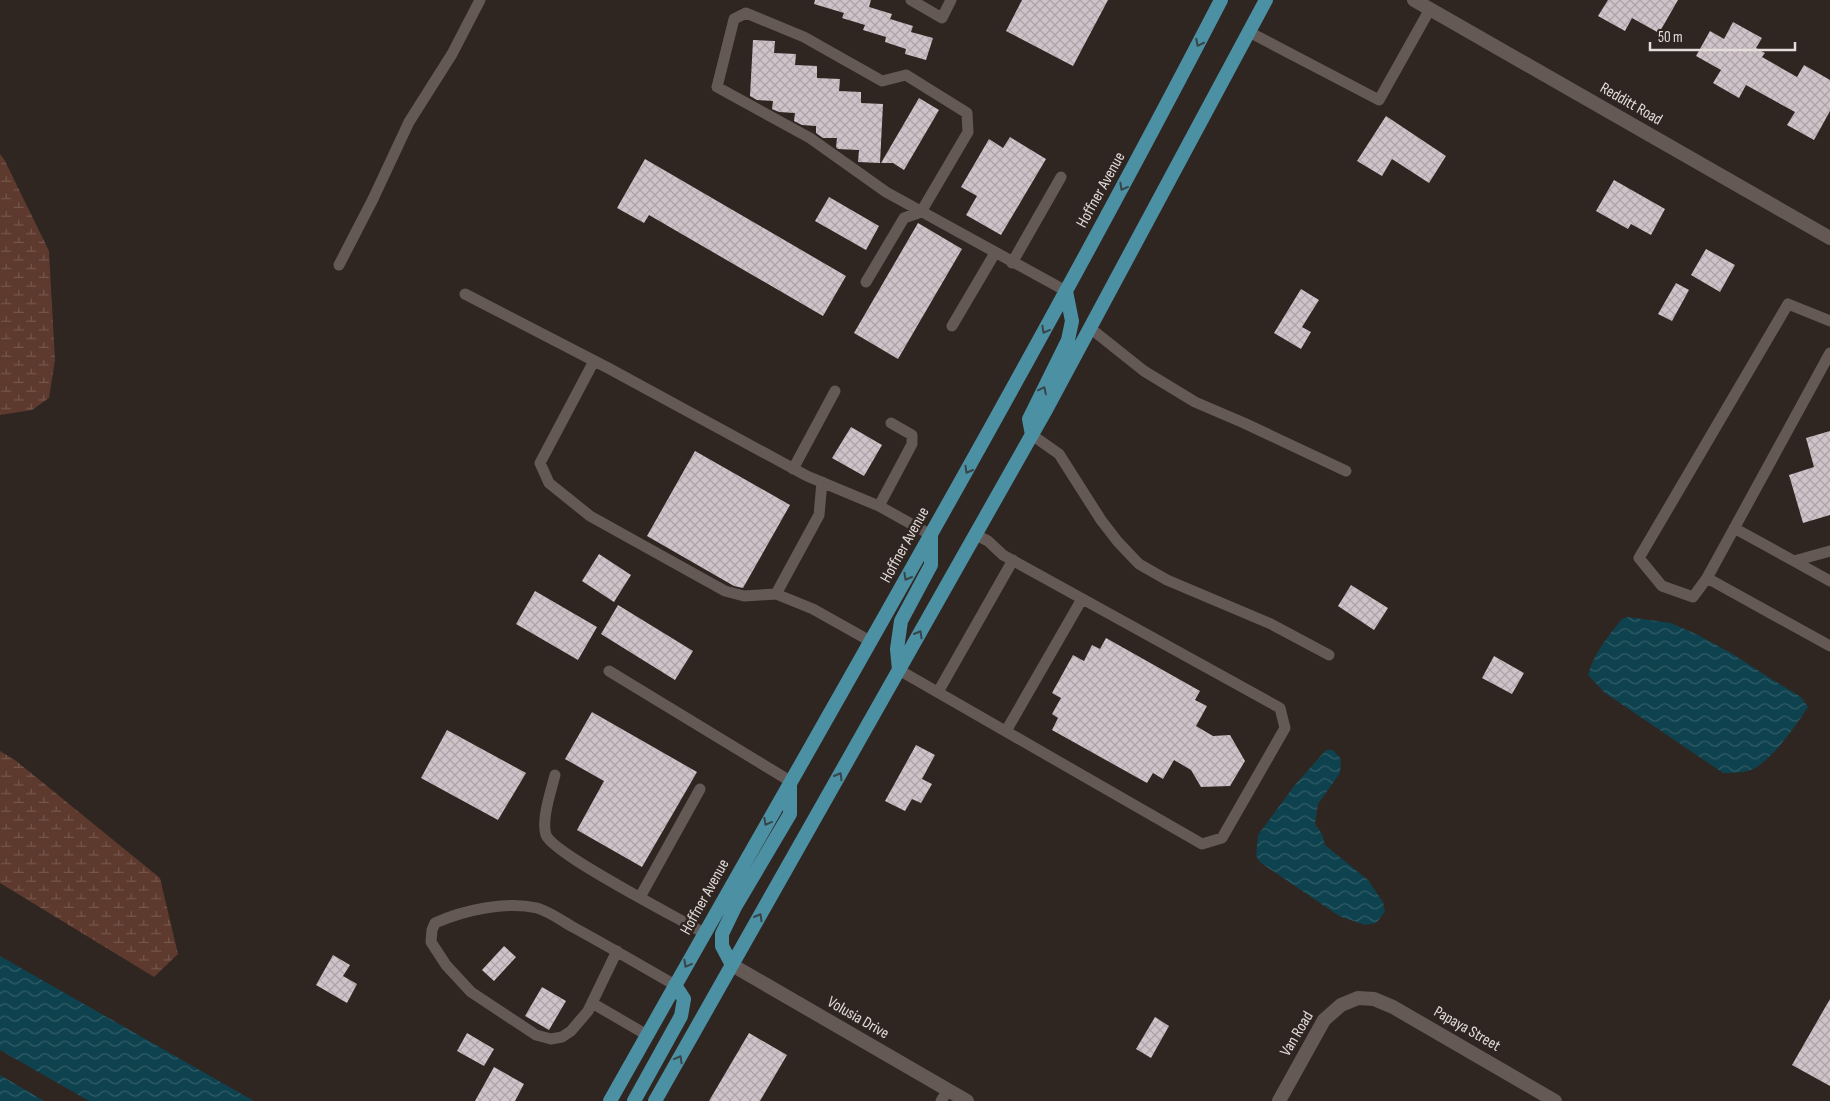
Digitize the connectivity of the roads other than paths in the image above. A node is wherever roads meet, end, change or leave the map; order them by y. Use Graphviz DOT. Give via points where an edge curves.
graph roads {
  1 [pos="480,0"];
  2 [pos="911,0"];
  3 [pos="951,0"];
  4 [pos="1221,0"];
  5 [pos="1266,0"];
  6 [pos="1414,0"];
  7 [pos="1430,9"];
  8 [pos="1249,32"];
  9 [pos="1061,177"];
  10 [pos="921,212"];
  11 [pos="1830,238"];
  12 [pos="995,253"];
  13 [pos="1012,263"];
  14 [pos="339,265"];
  15 [pos="866,282"];
  16 [pos="1066,291"];
  17 [pos="465,294"];
  18 [pos="1830,321"];
  19 [pos="952,326"];
  20 [pos="1090,328"];
  21 [pos="1830,353"];
  22 [pos="594,360"];
  23 [pos="835,391"];
  24 [pos="891,423"];
  25 [pos="1032,435"];
  26 [pos="793,469"];
  27 [pos="1346,471"];
  28 [pos="822,482"];
  29 [pos="879,506"];
  30 [pos="1734,528"];
  31 [pos="931,535"];
  32 [pos="976,535"];
  33 [pos="1830,550"];
  34 [pos="1014,560"];
  35 [pos="1794,561"];
  36 [pos="1707,578"];
  37 [pos="1830,581"];
  38 [pos="776,594"];
  39 [pos="1082,599"];
  40 [pos="870,641"];
  41 [pos="1830,646"];
  42 [pos="1329,655"];
  43 [pos="899,670"];
  44 [pos="609,671"];
  45 [pos="938,692"];
  46 [pos="1006,732"];
  47 [pos="555,776"];
  48 [pos="790,781"];
  49 [pos="700,789"];
  50 [pos="640,897"];
  51 [pos="704,933"];
  52 [pos="617,951"];
  53 [pos="732,964"];
  54 [pos="675,986"];
  55 [pos="1358,998"];
  56 [pos="592,1003"];
  57 [pos="647,1035"];
  58 [pos="944,1096"];
  59 [pos="610,1101"];
  60 [pos="634,1101"];
  61 [pos="655,1101"];
  62 [pos="967,1101"];
  63 [pos="1279,1101"];
  64 [pos="1555,1101"];
  1 -- 14 [label="lane" via="452,54 410,122"];
  2 -- 3 [label="lane" via="942,18"];
  4 -- 16 [label="main road, Hoffner Avenue, one-way"];
  5 -- 8 [label="main road"];
  6 -- 7 [label="street, Redditt Road"];
  7 -- 8 [label="lane" via="1379,100"];
  7 -- 11 [label="street, Redditt Road"];
  8 -- 20 [label="main road"];
  9 -- 13 [label="lane"];
  10 -- 10 [label="lane" via="886,192 810,138 718,87 734,19 746,13 804,37 882,81 906,75 967,113 968,132"];
  10 -- 12 [label="lane"];
  10 -- 15 [label="lane" via="904,218"];
  12 -- 13 [label="lane"];
  12 -- 19 [label="lane"];
  13 -- 16 [label="lane"];
  25 -- 16 [label="main road, one-way" via="1029,419 1068,340 1072,321"];
  16 -- 31 [label="main road, Hoffner Avenue, one-way"];
  17 -- 22 [label="lane"];
  18 -- 36 [label="lane" via="1788,304 1639,558 1662,586 1693,597"];
  20 -- 25 [label="main road"];
  20 -- 27 [label="lane" via="1144,371 1194,402"];
  21 -- 30 [label="lane"];
  22 -- 26 [label="lane"];
  22 -- 38 [label="lane" via="540,463 548,483 590,516 725,591 744,596"];
  23 -- 26 [label="lane"];
  24 -- 29 [label="lane" via="912,435 912,444"];
  25 -- 32 [label="main road"];
  25 -- 42 [label="lane" via="1060,454 1101,520 1139,564"];
  26 -- 28 [label="lane"];
  28 -- 29 [label="lane"];
  28 -- 38 [label="lane" via="819,515"];
  29 -- 31 [label="lane"];
  30 -- 35 [label="lane"];
  30 -- 36 [label="lane"];
  31 -- 40 [label="main road, Hoffner Avenue, one-way"];
  31 -- 43 [label="main road" via="931,565 900,621"];
  32 -- 34 [label="lane"];
  43 -- 32 [label="main road, one-way"];
  33 -- 35 [label="lane"];
  34 -- 39 [label="lane"];
  34 -- 45 [label="lane"];
  35 -- 37 [label="lane"];
  36 -- 41 [label="lane"];
  38 -- 40 [label="lane" via="813,609"];
  39 -- 46 [label="lane"];
  39 -- 46 [label="lane" via="1280,708 1285,728 1222,838 1202,844"];
  40 -- 48 [label="main road, Hoffner Avenue"];
  43 -- 45 [label="lane"];
  53 -- 43 [label="main road, one-way"];
  44 -- 48 [label="lane"];
  45 -- 46 [label="lane"];
  47 -- 50 [label="lane" via="545,817 546,836 556,848"];
  48 -- 51 [label="main road, Hoffner Avenue, one-way"];
  48 -- 53 [label="main road" via="790,814 722,934 722,946"];
  49 -- 50 [label="lane"];
  50 -- 51 [label="lane"];
  51 -- 54 [label="main road, Hoffner Avenue, one-way"];
  52 -- 54 [label="lane"];
  52 -- 56 [label="lane"];
  52 -- 56 [label="lane" via="538,908 481,909 435,923 431,942 446,965 471,992 536,1035 552,1039 562,1037 571,1031"];
  53 -- 58 [label="street, Volusia Drive"];
  61 -- 53 [label="main road, one-way"];
  54 -- 57 [label="main road, Hoffner Avenue"];
  54 -- 60 [label="main road" via="684,999 680,1016"];
  55 -- 63 [label="street, Van Road" via="1341,1005 1324,1020"];
  55 -- 64 [label="street, Papaya Street" via="1374,999 1393,1007"];
  56 -- 57 [label="lane"];
  57 -- 59 [label="main road, Hoffner Avenue"];
  58 -- 62 [label="street, Volusia Drive"];
}
